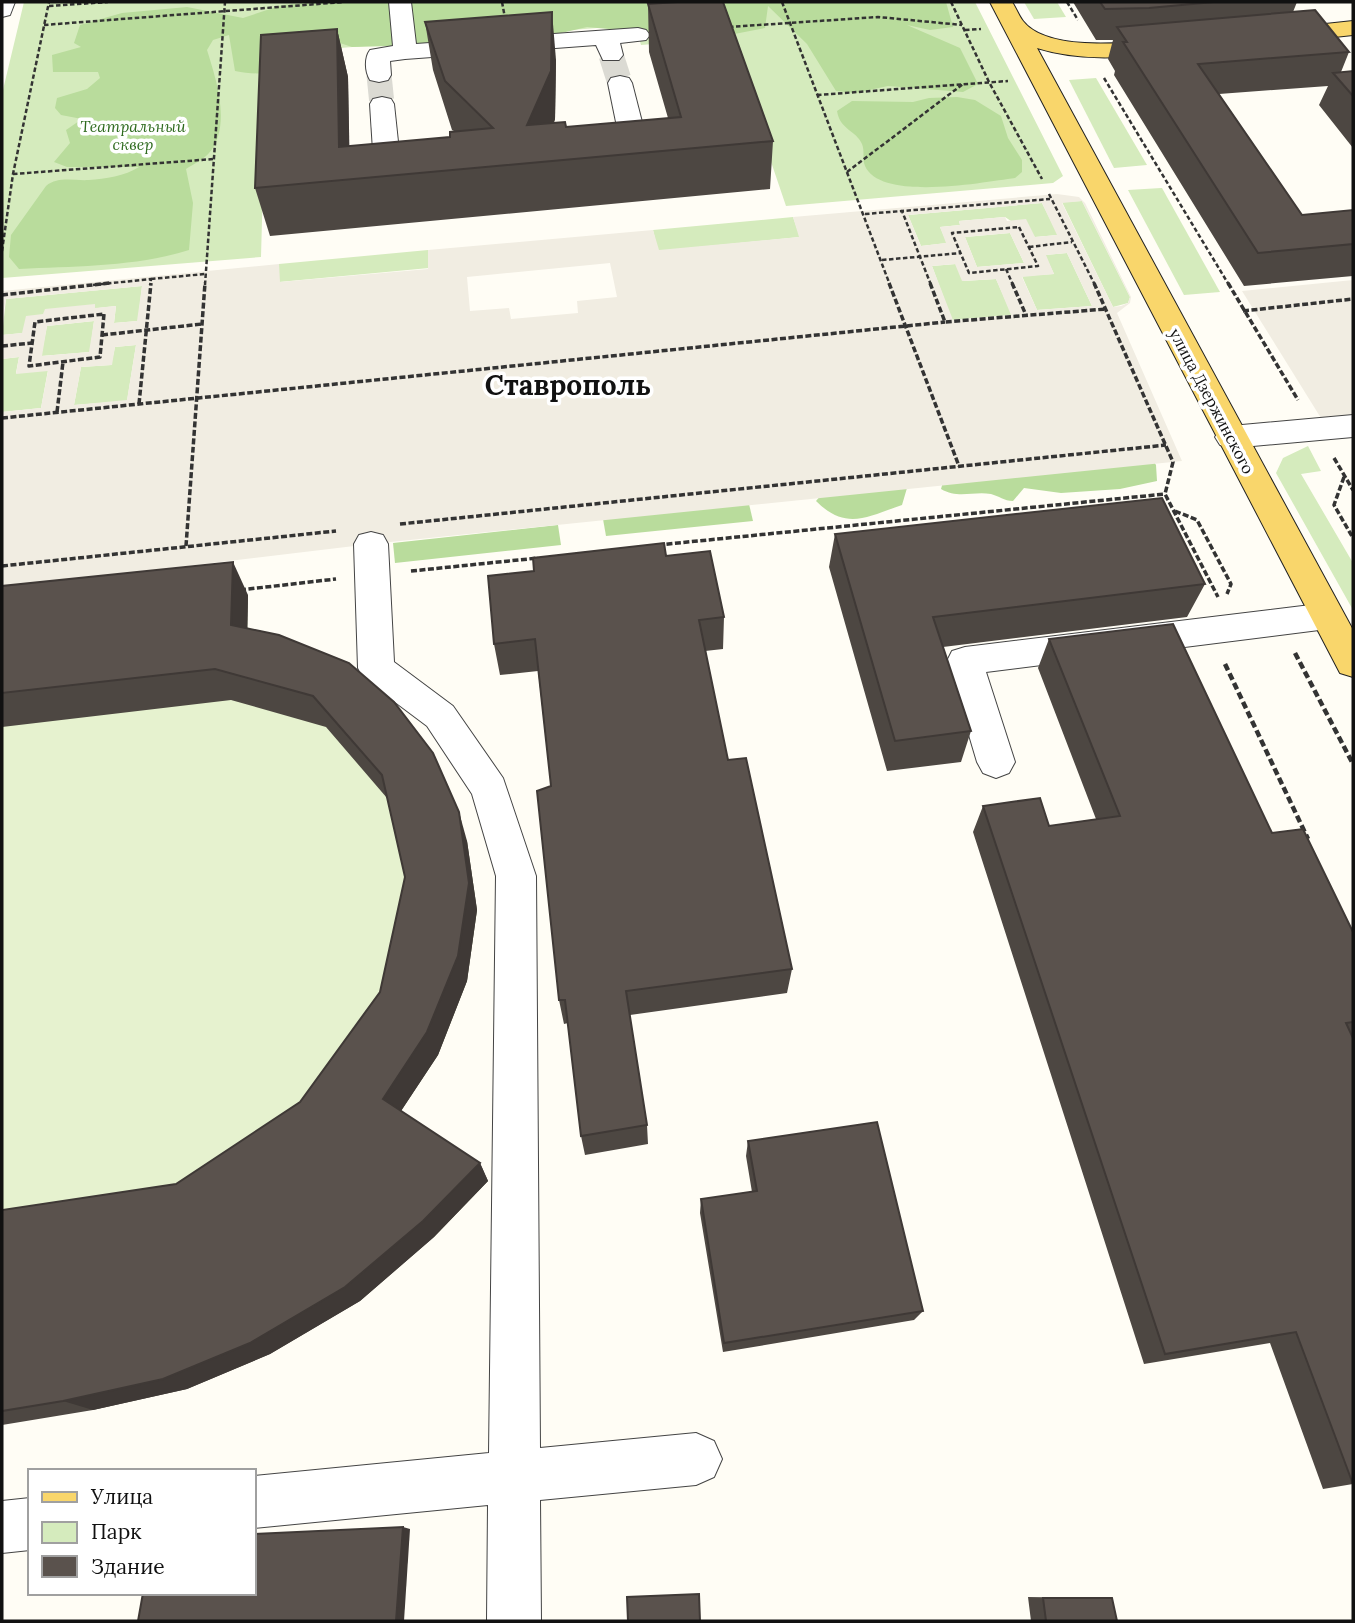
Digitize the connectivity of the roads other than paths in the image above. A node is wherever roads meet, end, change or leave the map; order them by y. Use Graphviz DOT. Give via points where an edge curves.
graph roads {
  1 [pos="4,2"];
  2 [pos="400,2"];
  3 [pos="1001,2"];
  4 [pos="2,10"];
  5 [pos="1014,27"];
  6 [pos="1353,29"];
  7 [pos="638,34"];
  8 [pos="1260,37"];
  9 [pos="1180,45"];
  10 [pos="405,52"];
  11 [pos="1096,53"];
  12 [pos="379,75"];
  13 [pos="620,83"];
  14 [pos="382,104"];
  15 [pos="629,122"];
  16 [pos="1074,138"];
  17 [pos="386,151"];
  18 [pos="1353,426"];
  19 [pos="1231,437"];
  20 [pos="371,544"];
  21 [pos="1327,616"];
  22 [pos="1353,663"];
  23 [pos="996,762"];
  24 [pos="696,1459"];
  25 [pos="516,1477"];
  26 [pos="256,1502"];
  27 [pos="28,1524"];
  28 [pos="2,1527"];
  29 [pos="514,1621"];
  1 -- 4 [label="street"];
  2 -- 10 [label="street"];
  3 -- 5 [label="main road, улица Дзержинского"];
  5 -- 11 [label="main road" via="1047,45"];
  5 -- 16 [label="main road, улица Дзержинского"];
  6 -- 8 [label="main road"];
  7 -- 10 [label="street" via="609,46"];
  9 -- 11 [label="main road, улица Дзержинского"];
  10 -- 12 [label="street" via="377,55"];
  11 -- 16 [label="main road, улица Дзержинского" via="1071,66 1061,78"];
  13 -- 15 [label="street"];
  14 -- 17 [label="street"];
  16 -- 19 [label="main road, улица Дзержинского"];
  18 -- 19 [label="street"];
  19 -- 21 [label="main road, улица Дзержинского"];
  20 -- 25 [label="street" via="376,668 440,716 490,789 516,876"];
  21 -- 22 [label="main road, улица Дзержинского"];
  21 -- 23 [label="street" via="965,661"];
  24 -- 25 [label="street"];
  25 -- 26 [label="street"];
  25 -- 29 [label="street"];
  27 -- 28 [label="street"];
}
